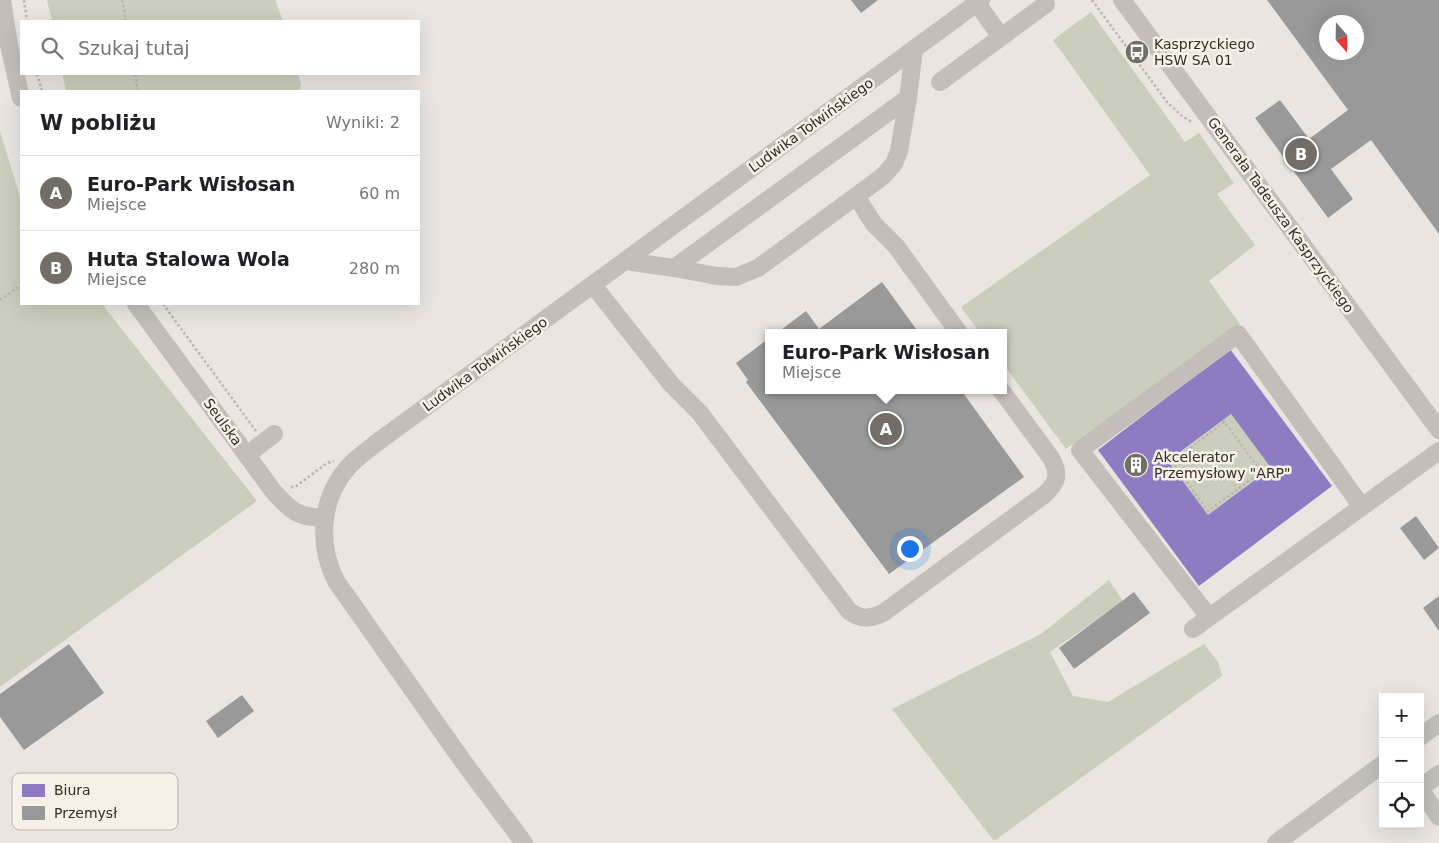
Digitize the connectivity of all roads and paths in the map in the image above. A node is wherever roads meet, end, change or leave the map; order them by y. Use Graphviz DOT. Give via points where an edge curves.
graph roads {
  1 [pos="2,0"];
  2 [pos="24,0"];
  3 [pos="122,0"];
  4 [pos="1122,0"];
  5 [pos="979,2"];
  6 [pos="1046,4"];
  7 [pos="27,20"];
  8 [pos="126,20"];
  9 [pos="1001,38"];
  10 [pos="914,50"];
  11 [pos="37,75"];
  12 [pos="135,75"];
  13 [pos="940,82"];
  14 [pos="42,90"];
  15 [pos="138,90"];
  16 [pos="20,94"];
  17 [pos="908,98"];
  18 [pos="856,196"];
  19 [pos="626,261"];
  20 [pos="674,268"];
  21 [pos="593,285"];
  22 [pos="20,286"];
  23 [pos="0,300"];
  24 [pos="137,305"];
  25 [pos="163,305"];
  26 [pos="956,329"];
  27 [pos="1004,394"];
  28 [pos="1223,421"];
  29 [pos="1439,430"];
  30 [pos="269,438"];
  31 [pos="1439,451"];
  32 [pos="247,455"];
  33 [pos="347,469"];
  34 [pos="287,486"];
  35 [pos="1362,507"];
  36 [pos="324,518"];
  37 [pos="1209,618"];
  38 [pos="1193,629"];
  39 [pos="1439,723"];
  40 [pos="1424,734"];
  41 [pos="1379,767"];
  42 [pos="1439,774"];
  43 [pos="1424,785"];
  44 [pos="1424,794"];
  45 [pos="1439,817"];
  46 [pos="524,843"];
  47 [pos="1276,843"];
  1 -- 16 [label="street"];
  2 -- 7 [label="path"];
  3 -- 8 [label="path"];
  4 -- 29 [label="street, Generała Tadeusza Kasprzyckiego"];
  5 -- 9 [label="street"];
  5 -- 10 [label="street, Ludwika Tołwińskiego"];
  6 -- 9 [label="street"];
  9 -- 13 [label="street"];
  10 -- 17 [label="street"];
  10 -- 19 [label="street, Ludwika Tołwińskiego"];
  11 -- 14 [label="path"];
  12 -- 15 [label="path"];
  17 -- 18 [label="street" via="894,164"];
  17 -- 20 [label="street"];
  18 -- 20 [label="street" via="758,268 736,277"];
  18 -- 26 [label="street"];
  19 -- 20 [label="street"];
  19 -- 21 [label="street, Ludwika Tołwińskiego"];
  21 -- 27 [label="street" via="671,384 700,413 849,611 856,616 874,617 883,613 1054,486 1057,477 1051,458"];
  21 -- 33 [label="street, Ludwika Tołwińskiego" via="375,444"];
  22 -- 23 [label="path"];
  24 -- 32 [label="street, Seulska"];
  25 -- 30 [label="path"];
  28 -- 28 [label="path" via="1262,473 1208,511 1172,462"];
  30 -- 32 [label="street"];
  31 -- 35 [label="street"];
  32 -- 36 [label="street, Seulska" via="288,508 302,516"];
  33 -- 34 [label="path" via="331,461 295,487"];
  33 -- 36 [label="street, Ludwika Tołwińskiego" via="336,485"];
  35 -- 37 [label="street"];
  35 -- 37 [label="street" via="1238,334 1080,450"];
  36 -- 46 [label="street, Ludwika Tołwińskiego" via="327,558 339,585"];
  37 -- 38 [label="street"];
  39 -- 40 [label="street"];
  41 -- 47 [label="street"];
  42 -- 43 [label="street"];
  44 -- 45 [label="street"];
}
